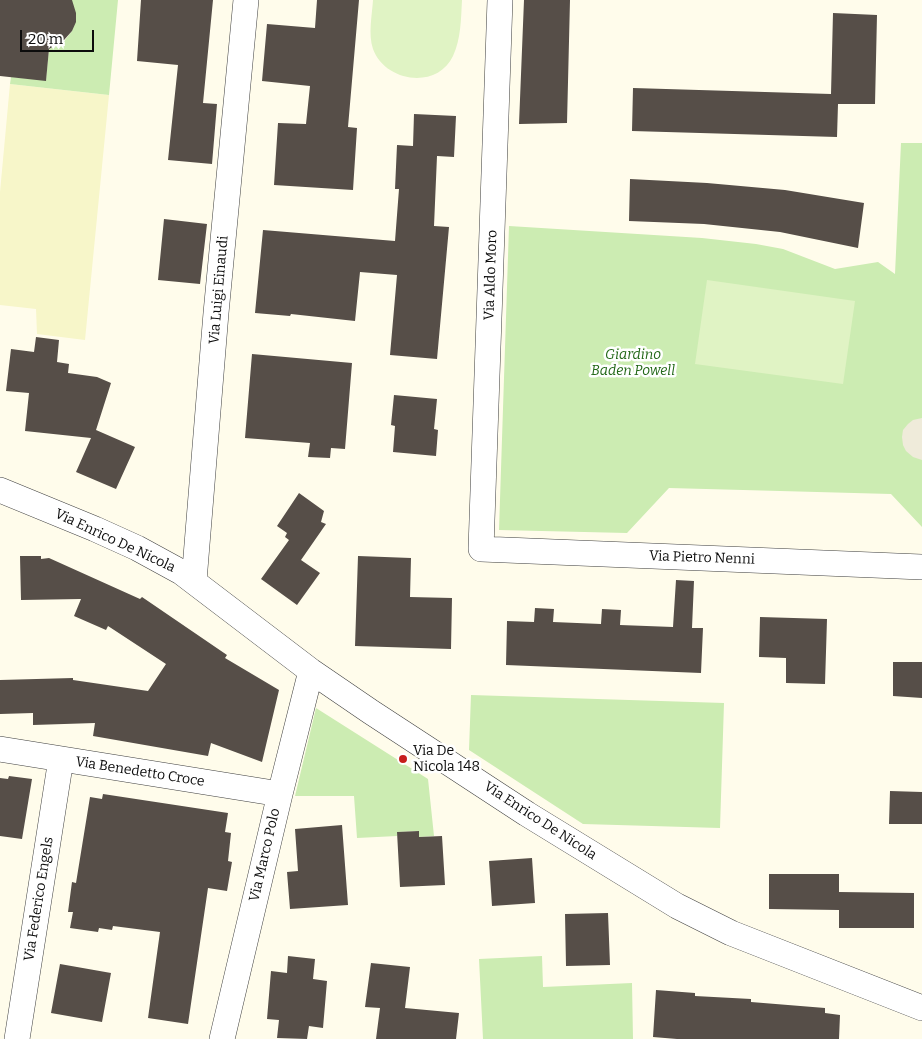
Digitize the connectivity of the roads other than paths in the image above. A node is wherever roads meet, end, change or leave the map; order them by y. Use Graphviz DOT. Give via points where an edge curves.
graph roads {
  1 [pos="246,0"];
  2 [pos="500,0"];
  3 [pos="0,490"];
  4 [pos="482,549"];
  5 [pos="922,567"];
  6 [pos="194,581"];
  7 [pos="311,671"];
  8 [pos="0,749"];
  9 [pos="61,759"];
  10 [pos="280,794"];
  11 [pos="922,1008"];
  12 [pos="17,1039"];
  13 [pos="222,1039"];
  1 -- 6 [label="street, Via Luigi Einaudi"];
  2 -- 4 [label="street, Via Aldo Moro"];
  3 -- 6 [label="street, Via Enrico De Nicola" via="137,548"];
  4 -- 5 [label="street, Via Pietro Nenni"];
  6 -- 7 [label="street, Via Enrico De Nicola"];
  7 -- 10 [label="street, Via Marco Polo"];
  7 -- 11 [label="street, Via Enrico De Nicola" via="527,814 677,906 731,933"];
  8 -- 9 [label="street, Via Benedetto Croce"];
  9 -- 10 [label="street, Via Benedetto Croce"];
  9 -- 12 [label="street, Via Federico Engels"];
  10 -- 13 [label="street, Via Marco Polo"];
}
